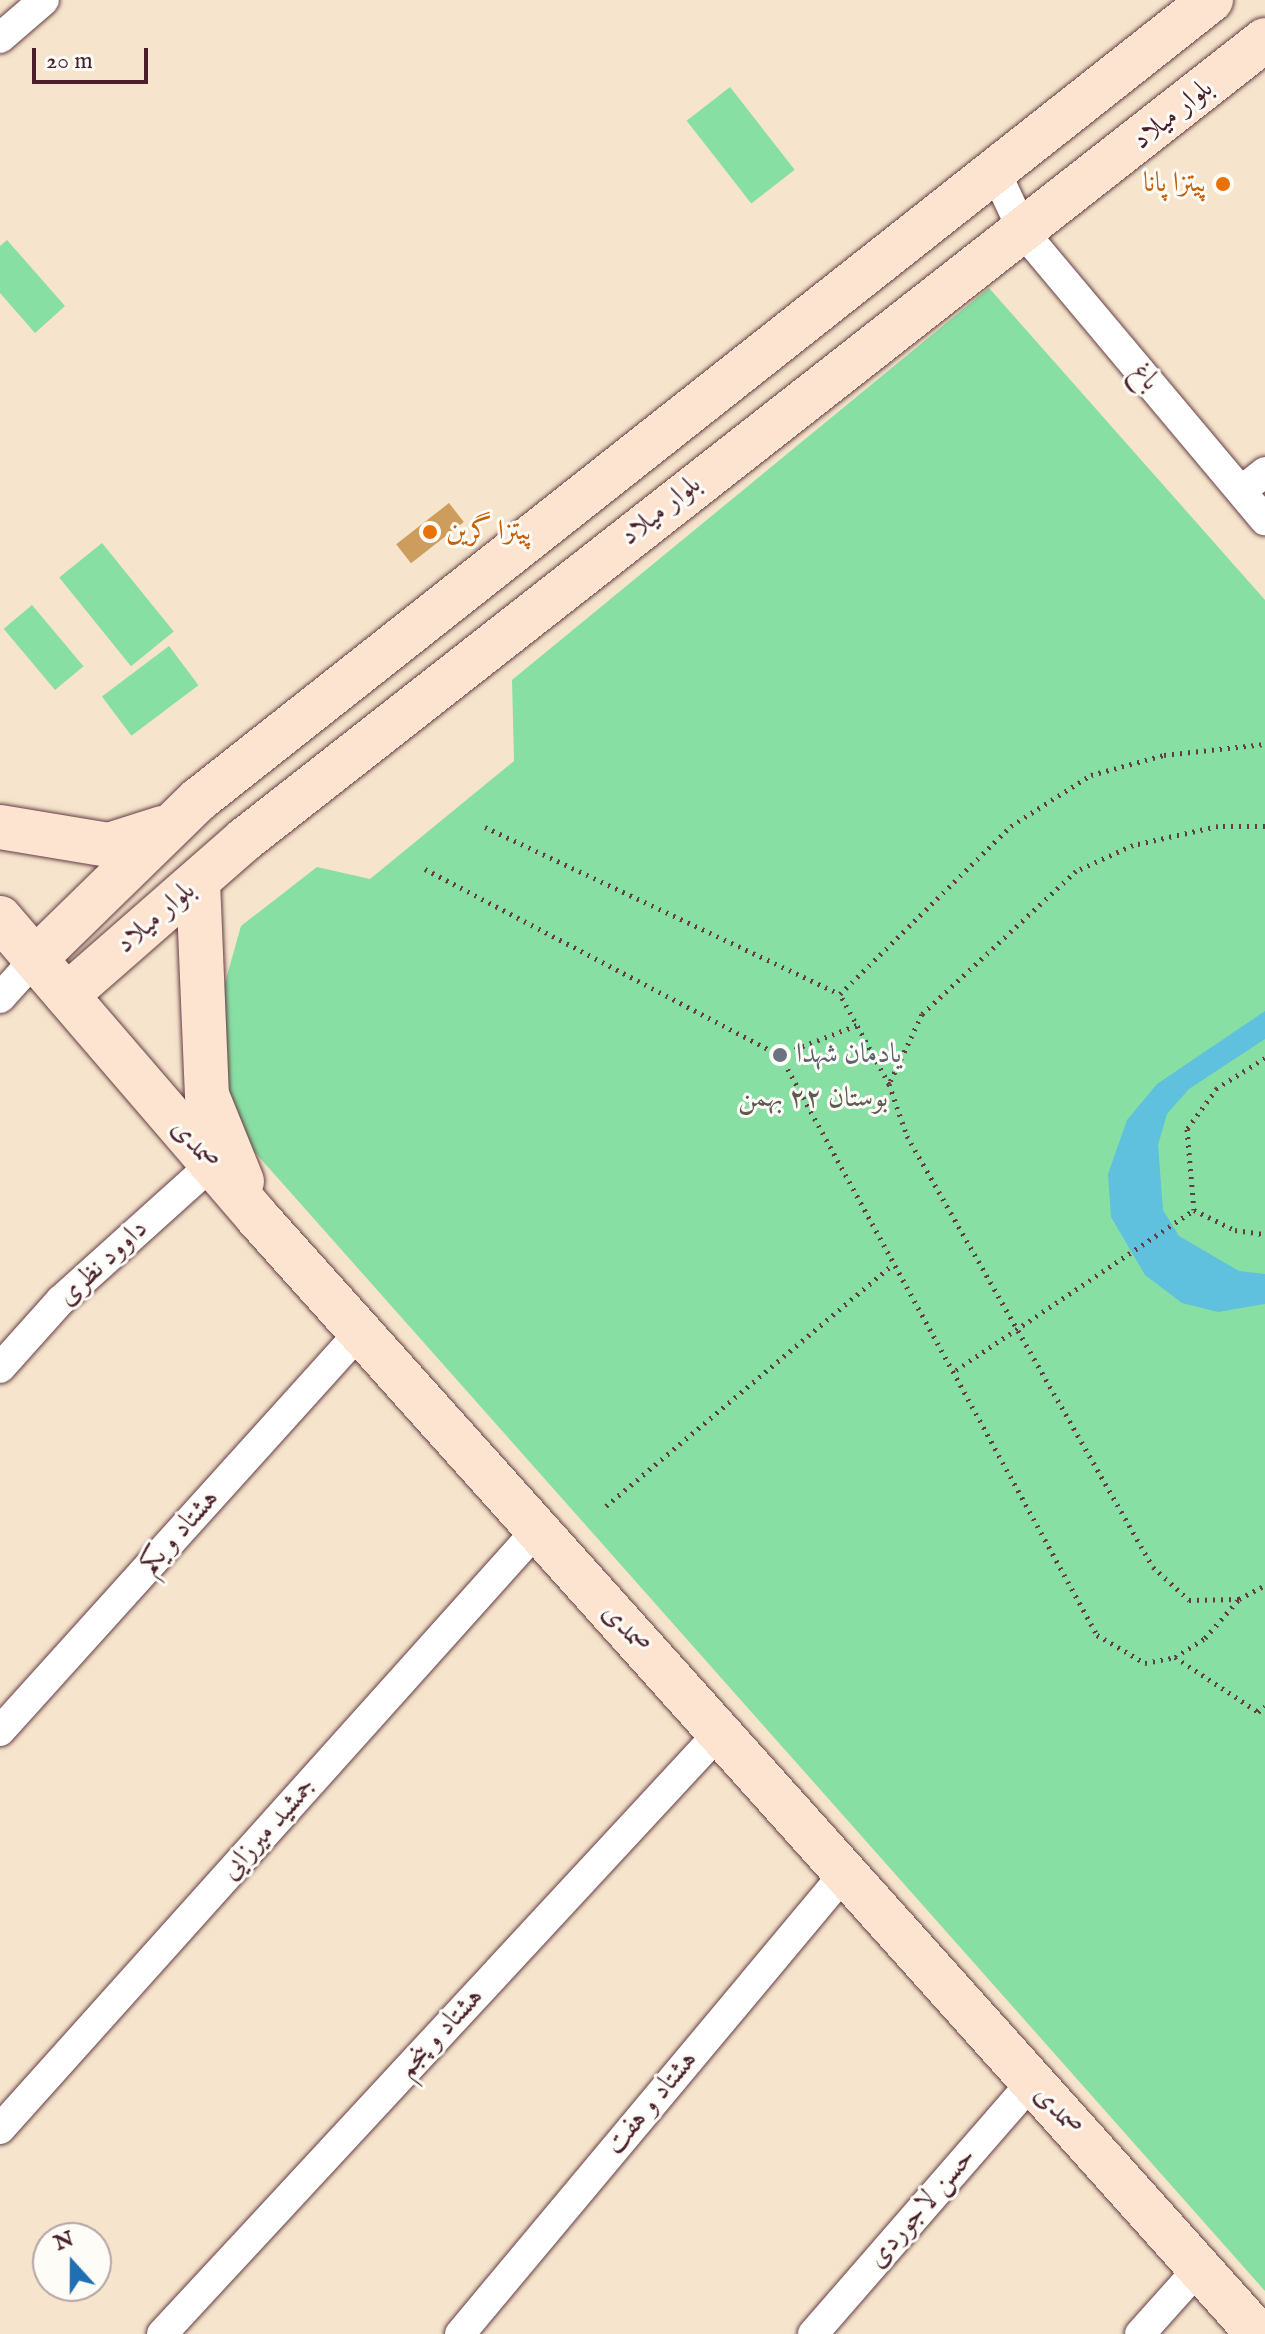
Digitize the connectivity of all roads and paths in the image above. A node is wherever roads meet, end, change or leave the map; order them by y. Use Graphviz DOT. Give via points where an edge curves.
graph roads {
  1 [pos="44,0"];
  2 [pos="1211,0"];
  3 [pos="0,38"];
  4 [pos="1265,40"];
  5 [pos="994,169"];
  6 [pos="1024,233"];
  7 [pos="674,427"];
  8 [pos="1265,472"];
  9 [pos="709,473"];
  10 [pos="1241,491"];
  11 [pos="1265,520"];
  12 [pos="1265,744"];
  13 [pos="168,826"];
  14 [pos="1265,826"];
  15 [pos="0,827"];
  16 [pos="485,827"];
  17 [pos="425,869"];
  18 [pos="198,882"];
  19 [pos="0,918"];
  20 [pos="35,959"];
  21 [pos="840,994"];
  22 [pos="67,995"];
  23 [pos="0,998"];
  24 [pos="857,1025"];
  25 [pos="780,1055"];
  26 [pos="1265,1058"];
  27 [pos="889,1084"];
  28 [pos="212,1164"];
  29 [pos="1194,1210"];
  30 [pos="257,1217"];
  31 [pos="1265,1234"];
  32 [pos="893,1264"];
  33 [pos="1019,1328"];
  34 [pos="360,1332"];
  35 [pos="0,1368"];
  36 [pos="956,1371"];
  37 [pos="606,1506"];
  38 [pos="537,1530"];
  39 [pos="1265,1585"];
  40 [pos="1239,1599"];
  41 [pos="1175,1657"];
  42 [pos="1265,1706"];
  43 [pos="0,1731"];
  44 [pos="719,1733"];
  45 [pos="845,1873"];
  46 [pos="1032,2082"];
  47 [pos="0,2129"];
  48 [pos="1199,2268"];
  49 [pos="162,2334"];
  50 [pos="460,2334"];
  51 [pos="813,2334"];
  52 [pos="1140,2334"];
  53 [pos="1258,2334"];
  1 -- 3 [label="street"];
  2 -- 5 [label="main road, بلوار میلاد"];
  4 -- 6 [label="main road, بلوار میلاد"];
  5 -- 6 [label="street, باغ"];
  5 -- 7 [label="main road, بلوار میلاد"];
  6 -- 9 [label="main road, بلوار میلاد"];
  6 -- 10 [label="street, باغ"];
  7 -- 9 [label="main road"];
  7 -- 13 [label="main road, بلوار میلاد"];
  8 -- 10 [label="street"];
  9 -- 18 [label="main road, بلوار میلاد"];
  10 -- 11 [label="street, باغ"];
  12 -- 21 [label="path" via="1164,755 1054,793"];
  13 -- 15 [label="main road" via="109,845"];
  13 -- 20 [label="main road, بلوار میلاد"];
  14 -- 27 [label="path" via="1218,826 1133,845 1076,871 922,1014"];
  16 -- 21 [label="path"];
  17 -- 25 [label="path"];
  18 -- 22 [label="main road, بلوار میلاد"];
  18 -- 30 [label="main road" via="207,1095"];
  19 -- 20 [label="main road, صمدی"];
  20 -- 22 [label="main road, صمدی"];
  20 -- 23 [label="street"];
  21 -- 24 [label="path"];
  22 -- 28 [label="main road, صمدی"];
  24 -- 25 [label="path"];
  24 -- 27 [label="path"];
  25 -- 32 [label="path"];
  26 -- 29 [label="path" via="1217,1088 1187,1129"];
  27 -- 33 [label="path" via="907,1136"];
  28 -- 30 [label="main road, صمدی"];
  28 -- 35 [label="street, داوود نظری" via="61,1300"];
  29 -- 31 [label="path" via="1235,1230"];
  29 -- 33 [label="path"];
  30 -- 34 [label="main road, صمدی"];
  32 -- 36 [label="path"];
  32 -- 37 [label="path"];
  33 -- 36 [label="path"];
  33 -- 40 [label="path" via="1153,1567 1189,1600"];
  34 -- 38 [label="main road, صمدی"];
  34 -- 43 [label="street, هشتاد و یکم"];
  36 -- 41 [label="path" via="1097,1635 1145,1663"];
  38 -- 44 [label="main road, صمدی"];
  38 -- 47 [label="street, جمشید میرزایی"];
  39 -- 40 [label="path"];
  40 -- 41 [label="path" via="1205,1638"];
  41 -- 42 [label="path" via="1258,1712"];
  44 -- 45 [label="main road, صمدی"];
  44 -- 49 [label="street, هشتاد و پنجم"];
  45 -- 46 [label="main road, صمدی"];
  45 -- 50 [label="street, هشتاد و هفت"];
  46 -- 48 [label="main road, صمدی"];
  46 -- 51 [label="street, حسن لاجوردی"];
  48 -- 52 [label="street"];
  48 -- 53 [label="main road, صمدی"];
}
